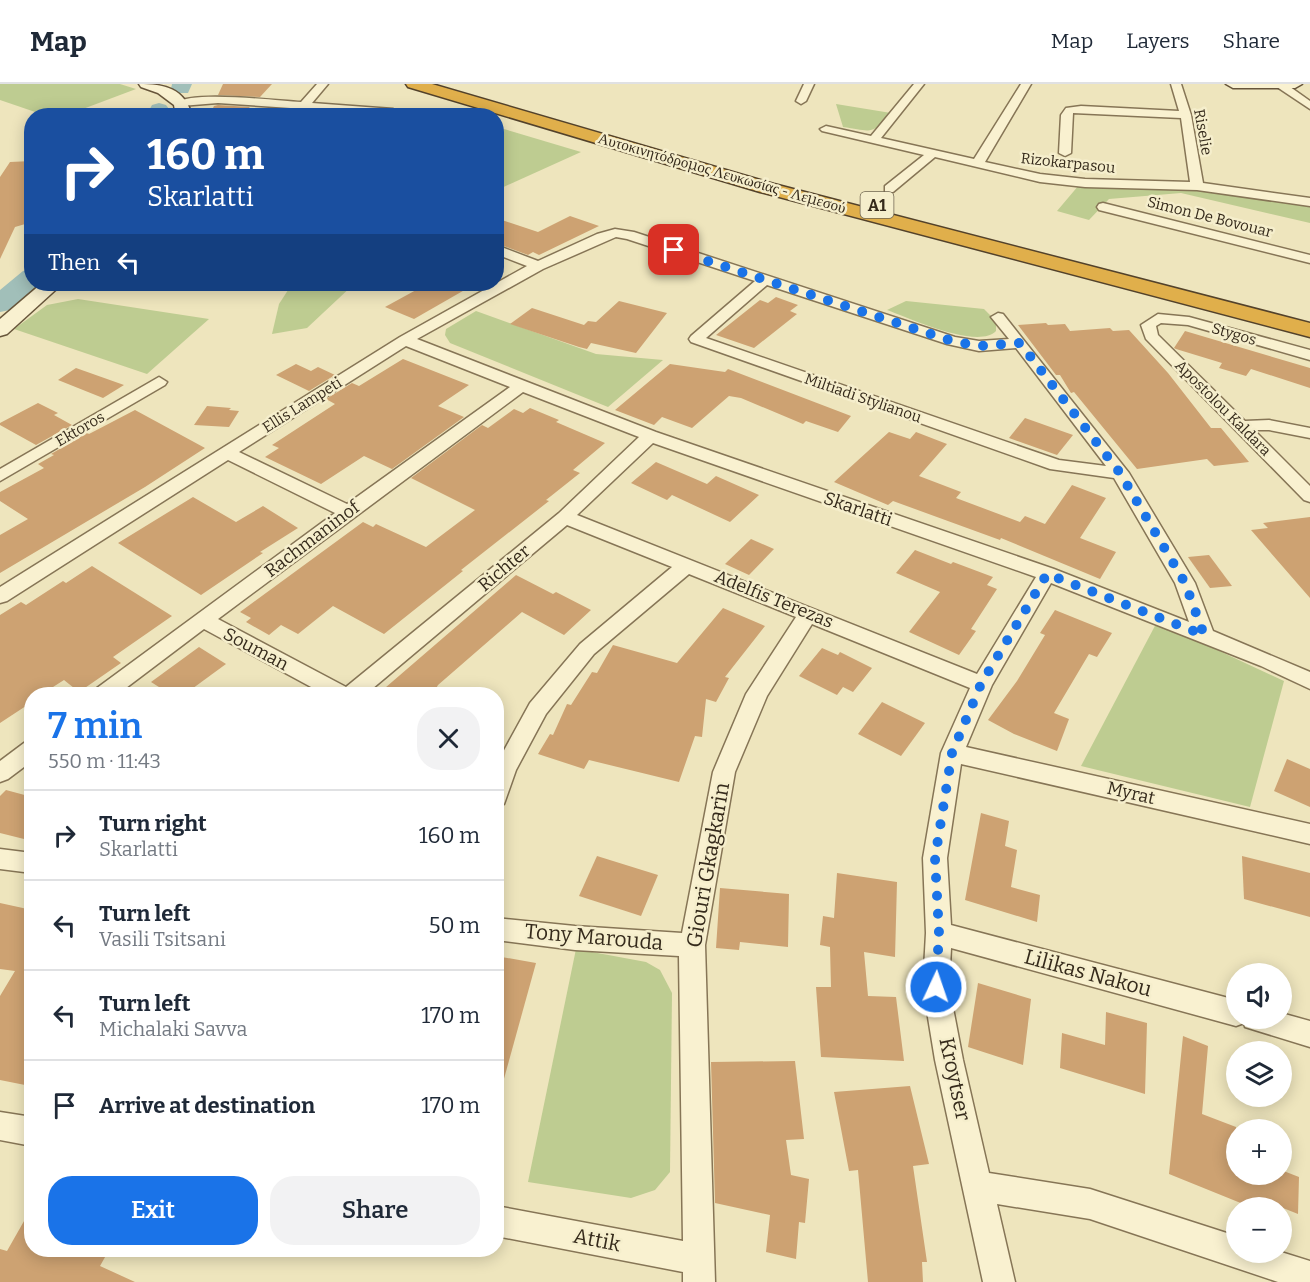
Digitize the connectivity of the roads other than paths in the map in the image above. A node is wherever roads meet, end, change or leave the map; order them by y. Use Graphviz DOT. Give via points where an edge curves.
graph roads {
  1 [pos="146,84"];
  2 [pos="323,84"];
  3 [pos="414,84"];
  4 [pos="448,84"];
  5 [pos="809,84"];
  6 [pos="919,84"];
  7 [pos="1026,84"];
  8 [pos="1176,84"];
  9 [pos="1233,84"];
  10 [pos="1288,85"];
  11 [pos="801,101"];
  12 [pos="304,106"];
  13 [pos="1310,106"];
  14 [pos="182,108"];
  15 [pos="187,108"];
  16 [pos="334,108"];
  17 [pos="495,108"];
  18 [pos="504,111"];
  19 [pos="1186,115"];
  20 [pos="826,129"];
  21 [pos="874,140"];
  22 [pos="1065,153"];
  23 [pos="932,154"];
  24 [pos="977,165"];
  25 [pos="1197,186"];
  26 [pos="767,188"];
  27 [pos="889,189"];
  28 [pos="1310,202"];
  29 [pos="1103,207"];
  30 [pos="504,252"];
  31 [pos="1310,259"];
  32 [pos="538,266"];
  33 [pos="765,279"];
  34 [pos="504,285"];
  35 [pos="44,291"];
  36 [pos="493,291"];
  37 [pos="998,317"];
  38 [pos="1310,317"];
  39 [pos="1158,318"];
  40 [pos="0,330"];
  41 [pos="1310,330"];
  42 [pos="405,340"];
  43 [pos="1310,340"];
  44 [pos="1020,343"];
  45 [pos="1310,355"];
  46 [pos="159,382"];
  47 [pos="522,386"];
  48 [pos="1242,426"];
  49 [pos="1310,433"];
  50 [pos="650,436"];
  51 [pos="227,453"];
  52 [pos="1120,473"];
  53 [pos="0,476"];
  54 [pos="1310,496"];
  55 [pos="348,512"];
  56 [pos="565,517"];
  57 [pos="687,565"];
  58 [pos="1047,574"];
  59 [pos="0,596"];
  60 [pos="809,613"];
  61 [pos="203,620"];
  62 [pos="1204,635"];
  63 [pos="1310,681"];
  64 [pos="981,684"];
  65 [pos="113,687"];
  66 [pos="328,687"];
  67 [pos="360,687"];
  68 [pos="952,753"];
  69 [pos="24,755"];
  70 [pos="0,773"];
  71 [pos="504,775"];
  72 [pos="1310,834"];
  73 [pos="0,859"];
  74 [pos="24,862"];
  75 [pos="504,930"];
  76 [pos="939,933"];
  77 [pos="692,945"];
  78 [pos="1226,1010"];
  79 [pos="1292,1029"];
  80 [pos="1310,1034"];
  81 [pos="0,1126"];
  82 [pos="24,1130"];
  83 [pos="978,1186"];
  84 [pos="504,1223"];
  85 [pos="1226,1249"];
  86 [pos="1269,1263"];
  87 [pos="698,1271"];
  88 [pos="1310,1277"];
  89 [pos="999,1282"];
  1 -- 14 [label="street" via="163,90"];
  2 -- 12 [label="street"];
  3 -- 17 [label="highway, Αυτοκινητόδρομος Λευκωσίας - Λεμεσού / A1"];
  4 -- 38 [label="highway, Αυτοκινητόδρομος Λευκωσίας - Λεμεσού / A1" via="778,180"];
  5 -- 11 [label="street"];
  6 -- 21 [label="street"];
  7 -- 24 [label="street"];
  8 -- 19 [label="street, Riselie"];
  9 -- 10 [label="street"];
  10 -- 13 [label="street"];
  12 -- 15 [label="street" via="218,100"];
  12 -- 16 [label="street"];
  18 -- 26 [label="highway, Αυτοκινητόδρομος Λευκωσίας - Λεμεσού / A1"];
  19 -- 22 [label="street" via="1070,110 1066,115"];
  19 -- 25 [label="street, Riselie"];
  20 -- 21 [label="street, Rizokarpasou"];
  21 -- 23 [label="street, Rizokarpasou"];
  23 -- 24 [label="street, Rizokarpasou"];
  23 -- 27 [label="street"];
  24 -- 25 [label="street, Rizokarpasou" via="1085,183"];
  25 -- 28 [label="street, Rizokarpasou"];
  26 -- 41 [label="highway, Αυτοκινητόδρομος Λευκωσίας - Λεμεσού / A1"];
  26 -- 43 [label="highway"];
  29 -- 31 [label="street, Simon De Bovouar"];
  30 -- 32 [label="street"];
  32 -- 33 [label="street, Ellis Lampeti" via="615,233"];
  32 -- 34 [label="street, Ellis Lampeti"];
  33 -- 44 [label="street" via="952,341 979,346"];
  33 -- 52 [label="street, Miltiadi Stylianou" via="696,339 1056,465"];
  35 -- 40 [label="street"];
  36 -- 42 [label="street, Ellis Lampeti"];
  37 -- 44 [label="street"];
  39 -- 45 [label="street, Stygos" via="1189,321"];
  39 -- 48 [label="street, Apostolou Kaldara" via="1148,325 1151,336"];
  42 -- 47 [label="street, Skarlatti"];
  42 -- 51 [label="street, Ellis Lampeti"];
  44 -- 52 [label="street"];
  46 -- 53 [label="street, Ektoros"];
  47 -- 50 [label="street, Skarlatti"];
  47 -- 55 [label="street, Rachmaninof"];
  48 -- 49 [label="street" via="1269,425"];
  48 -- 54 [label="street, Apostolou Kaldara"];
  50 -- 56 [label="street, Richter"];
  50 -- 58 [label="street, Skarlatti"];
  51 -- 55 [label="street"];
  51 -- 59 [label="street, Ellis Lampeti"];
  52 -- 62 [label="street" via="1185,583"];
  55 -- 61 [label="street, Rachmaninof"];
  56 -- 57 [label="street, Adelfis Terezas"];
  56 -- 67 [label="street, Richter"];
  57 -- 60 [label="street, Adelfis Terezas"];
  57 -- 71 [label="street" via="580,657 538,709"];
  58 -- 62 [label="street, Skarlatti"];
  58 -- 64 [label="street, Kroytser"];
  60 -- 64 [label="street, Adelfis Terezas"];
  60 -- 77 [label="street, Giouri Gkagkarin" via="757,694 724,772"];
  61 -- 65 [label="street, Rachmaninof"];
  61 -- 66 [label="street, Souman"];
  62 -- 63 [label="street, Skarlatti"];
  64 -- 68 [label="street, Kroytser"];
  68 -- 72 [label="street, Myrat"];
  68 -- 76 [label="street, Kroytser" via="935,858"];
  69 -- 70 [label="street"];
  73 -- 74 [label="street"];
  75 -- 77 [label="street, Tony Marouda"];
  76 -- 78 [label="street, Lilikas Nakou"];
  76 -- 83 [label="street, Kroytser" via="936,987"];
  77 -- 87 [label="street, Giouri Gkagkarin"];
  79 -- 80 [label="street"];
  81 -- 82 [label="street"];
  83 -- 85 [label="street" via="1090,1204"];
  83 -- 89 [label="street, Kroytser"];
  84 -- 87 [label="street, Attik"];
  86 -- 88 [label="street"];
}
